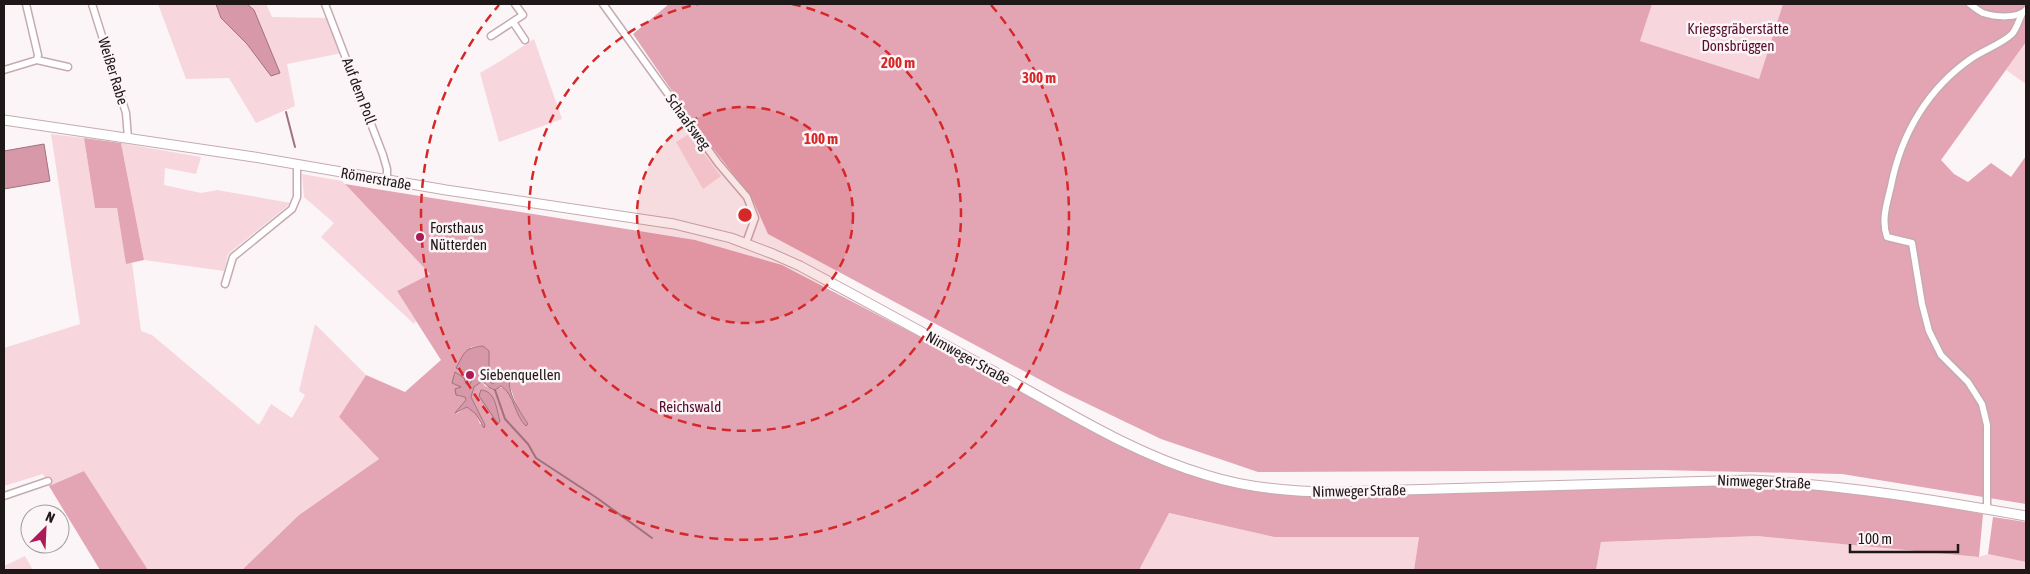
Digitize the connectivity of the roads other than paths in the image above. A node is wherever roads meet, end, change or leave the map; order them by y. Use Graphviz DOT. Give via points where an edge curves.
graph roads {
  1 [pos="26,4"];
  2 [pos="92,4"];
  3 [pos="325,4"];
  4 [pos="515,4"];
  5 [pos="603,4"];
  6 [pos="1970,4"];
  7 [pos="2024,12"];
  8 [pos="513,22"];
  9 [pos="490,36"];
  10 [pos="524,40"];
  11 [pos="37,60"];
  12 [pos="68,67"];
  13 [pos="4,70"];
  14 [pos="4,120"];
  15 [pos="128,138"];
  16 [pos="297,165"];
  17 [pos="386,181"];
  18 [pos="746,243"];
  19 [pos="225,284"];
  20 [pos="48,481"];
  21 [pos="4,496"];
  22 [pos="1987,509"];
  23 [pos="2026,516"];
  1 -- 11 [label="street"];
  2 -- 15 [label="street, Weißer Rabe" via="126,113"];
  3 -- 17 [label="street, Auf dem Poll" via="383,155"];
  4 -- 8 [label="street" via="523,15"];
  5 -- 18 [label="street, Schaafsweg" via="718,163 747,197 755,218"];
  6 -- 7 [label="street" via="1982,13 2003,16"];
  7 -- 22 [label="street" via="2012,34 1972,58 1942,83 1923,107 1907,132 1895,163 1883,224 1888,237 1912,243 1929,331 1942,355 1968,382 1982,404 1987,426"];
  8 -- 9 [label="street"];
  8 -- 10 [label="street"];
  11 -- 12 [label="street"];
  11 -- 13 [label="street"];
  14 -- 15 [label="main road, Römerstraße"];
  15 -- 16 [label="main road, Römerstraße"];
  16 -- 17 [label="main road, Römerstraße"];
  16 -- 19 [label="street" via="297,197 292,209 233,258"];
  17 -- 18 [label="main road, Römerstraße" via="655,221"];
  18 -- 22 [label="main road, Nimweger Straße" via="800,266 1143,451 1231,482 1334,492 1752,480 1839,486"];
  20 -- 21 [label="street"];
  22 -- 23 [label="main road, Nimweger Straße"];
}
